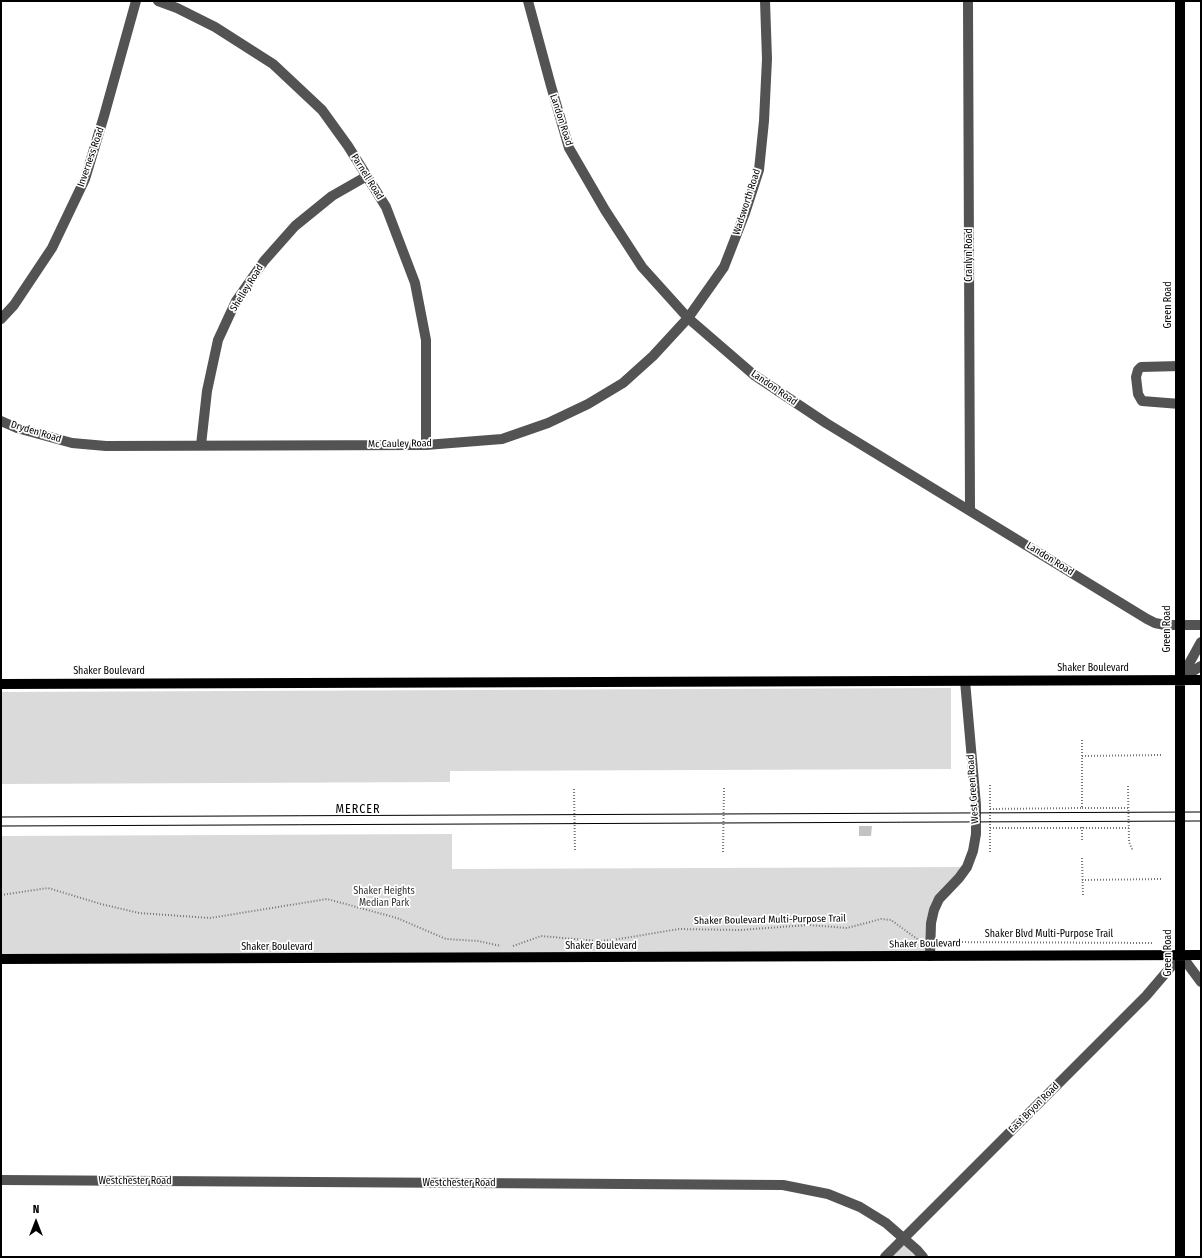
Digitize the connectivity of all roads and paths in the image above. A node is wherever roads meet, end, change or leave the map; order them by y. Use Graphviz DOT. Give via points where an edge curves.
graph roads {
  1 [pos="136,1"];
  2 [pos="158,1"];
  3 [pos="528,1"];
  4 [pos="764,1"];
  5 [pos="968,1"];
  6 [pos="1180,1"];
  7 [pos="367,176"];
  8 [pos="688,318"];
  9 [pos="1,319"];
  10 [pos="1180,366"];
  11 [pos="1180,404"];
  12 [pos="1,421"];
  13 [pos="72,443"];
  14 [pos="200,445"];
  15 [pos="426,445"];
  16 [pos="970,509"];
  17 [pos="1201,625"];
  18 [pos="1179,626"];
  19 [pos="1201,642"];
  20 [pos="1201,666"];
  21 [pos="1180,680"];
  22 [pos="1201,680"];
  23 [pos="965,681"];
  24 [pos="1,684"];
  25 [pos="1082,739"];
  26 [pos="1161,755"];
  27 [pos="1082,756"];
  28 [pos="990,786"];
  29 [pos="1128,786"];
  30 [pos="724,788"];
  31 [pos="574,789"];
  32 [pos="1082,808"];
  33 [pos="1129,808"];
  34 [pos="990,809"];
  35 [pos="1082,827"];
  36 [pos="990,828"];
  37 [pos="1129,828"];
  38 [pos="1082,842"];
  39 [pos="1133,850"];
  40 [pos="575,852"];
  41 [pos="723,852"];
  42 [pos="990,852"];
  43 [pos="1082,858"];
  44 [pos="1161,879"];
  45 [pos="1082,880"];
  46 [pos="1083,894"];
  47 [pos="1,895"];
  48 [pos="924,942"];
  49 [pos="938,942"];
  50 [pos="1160,944"];
  51 [pos="1181,955"];
  52 [pos="1201,955"];
  53 [pos="930,956"];
  54 [pos="1,959"];
  55 [pos="1201,982"];
  56 [pos="1,1180"];
  57 [pos="904,1238"];
  58 [pos="885,1257"];
  59 [pos="923,1257"];
  60 [pos="1180,1257"];
  1 -- 9 [label="street, Inverness Road" via="85,178 52,248"];
  2 -- 7 [label="street, Parnell Road" via="215,27 273,64 322,110"];
  3 -- 8 [label="street, Landon Road" via="569,148 642,267"];
  4 -- 8 [label="street, Wadsworth Road" via="767,59 759,170 724,267"];
  5 -- 16 [label="street, Cranlyn Road"];
  6 -- 10 [label="main road, Green Road"];
  7 -- 14 [label="street, Shelley Road" via="332,196 295,226 264,261 236,301 218,340 207,391"];
  7 -- 15 [label="street, Parnell Road" via="386,206 415,283 426,340"];
  8 -- 15 [label="street, Mc Cauley Road" via="624,383 588,404 548,423 502,439"];
  8 -- 16 [label="street, Landon Road" via="754,375 826,423"];
  10 -- 11 [label="main road, Green Road"];
  10 -- 11 [label="street" via="1141,367 1136,376 1138,394 1142,401"];
  11 -- 18 [label="main road, Green Road"];
  12 -- 13 [label="street, Dryden Road"];
  13 -- 14 [label="street, Mc Cauley Road" via="106,446"];
  14 -- 15 [label="street, Mc Cauley Road"];
  16 -- 18 [label="street, Landon Road" via="1155,623"];
  17 -- 18 [label="street, Landon Road"];
  18 -- 21 [label="main road, Green Road"];
  19 -- 21 [label="street"];
  20 -- 21 [label="street"];
  21 -- 22 [label="main road, Shaker Boulevard"];
  21 -- 23 [label="main road, Shaker Boulevard"];
  21 -- 51 [label="main road, Green Road"];
  23 -- 24 [label="main road, Shaker Boulevard"];
  23 -- 53 [label="street, West Green Road" via="976,805 976,834 967,867 934,910"];
  25 -- 27 [label="path"];
  26 -- 27 [label="path"];
  27 -- 32 [label="path"];
  28 -- 34 [label="path"];
  29 -- 33 [label="path"];
  30 -- 41 [label="path"];
  31 -- 40 [label="path"];
  32 -- 33 [label="path"];
  32 -- 34 [label="path"];
  33 -- 37 [label="path"];
  34 -- 36 [label="path"];
  35 -- 36 [label="path"];
  35 -- 37 [label="path"];
  35 -- 38 [label="path"];
  36 -- 42 [label="path"];
  37 -- 39 [label="path" via="1129,842"];
  43 -- 45 [label="path"];
  44 -- 45 [label="path"];
  45 -- 46 [label="path"];
  47 -- 48 [label="path, Shaker Boulevard Multi-Purpose Trail" via="48,888 139,913 210,918 327,899 397,918 446,940 478,941 507,947 541,936 597,941 679,929 740,930 808,926 847,928 881,919 890,920 916,940"];
  49 -- 50 [label="path, Shaker Blvd Multi-Purpose Trail"];
  51 -- 52 [label="main road, Shaker Boulevard"];
  51 -- 53 [label="main road, Shaker Boulevard"];
  51 -- 55 [label="street"];
  51 -- 57 [label="street, East Bryon Road" via="1146,996"];
  51 -- 60 [label="main road, Green Road"];
  53 -- 54 [label="main road, Shaker Boulevard"];
  56 -- 57 [label="street, Westchester Road" via="783,1185 828,1194 860,1207"];
  57 -- 58 [label="street, East Bryon Road"];
  57 -- 59 [label="street, Westchester Road"];
}
